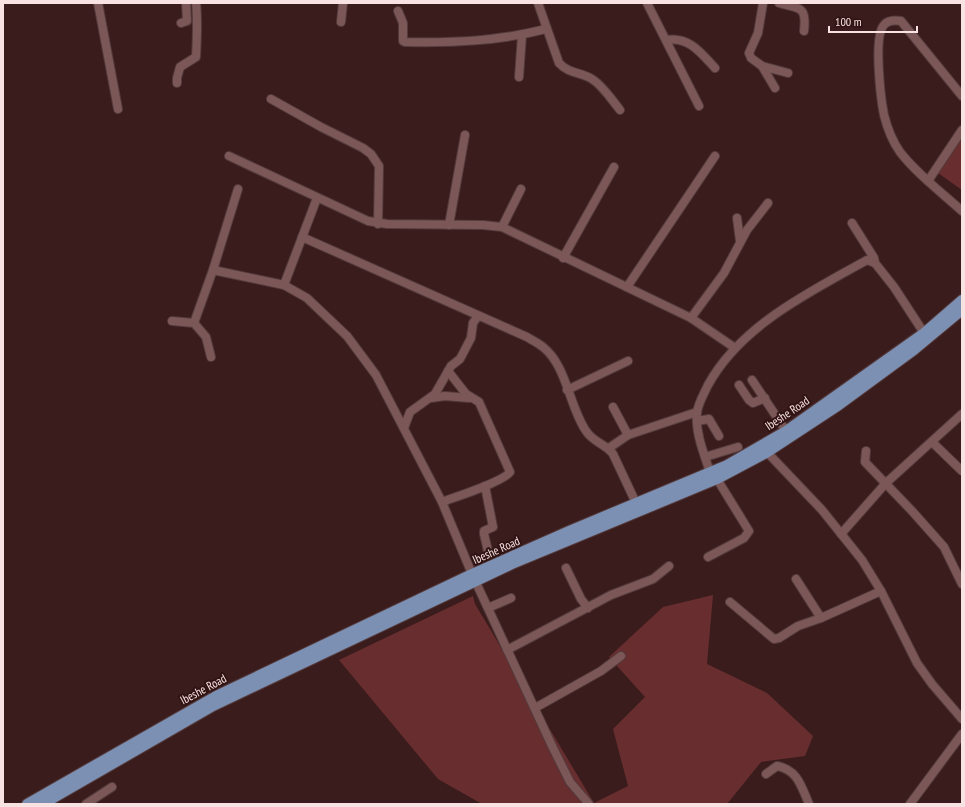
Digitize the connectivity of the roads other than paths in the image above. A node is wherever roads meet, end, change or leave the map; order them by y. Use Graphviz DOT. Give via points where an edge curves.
graph roads {
  1 [pos="98,3"];
  2 [pos="186,3"];
  3 [pos="196,3"];
  4 [pos="343,3"];
  5 [pos="538,3"];
  6 [pos="647,3"];
  7 [pos="763,3"];
  8 [pos="779,3"];
  9 [pos="398,11"];
  10 [pos="341,22"];
  11 [pos="181,23"];
  12 [pos="546,29"];
  13 [pos="804,31"];
  14 [pos="522,35"];
  15 [pos="666,40"];
  16 [pos="762,66"];
  17 [pos="715,68"];
  18 [pos="788,73"];
  19 [pos="519,77"];
  20 [pos="178,83"];
  21 [pos="775,88"];
  22 [pos="962,96"];
  23 [pos="271,99"];
  24 [pos="699,106"];
  25 [pos="118,109"];
  26 [pos="620,110"];
  27 [pos="962,130"];
  28 [pos="465,135"];
  29 [pos="229,156"];
  30 [pos="715,156"];
  31 [pos="614,167"];
  32 [pos="928,181"];
  33 [pos="238,189"];
  34 [pos="521,189"];
  35 [pos="317,198"];
  36 [pos="768,203"];
  37 [pos="962,211"];
  38 [pos="737,218"];
  39 [pos="852,223"];
  40 [pos="378,224"];
  41 [pos="449,225"];
  42 [pos="502,227"];
  43 [pos="302,237"];
  44 [pos="740,242"];
  45 [pos="563,258"];
  46 [pos="875,263"];
  47 [pos="213,270"];
  48 [pos="284,285"];
  49 [pos="628,287"];
  50 [pos="962,300"];
  51 [pos="962,310"];
  52 [pos="478,316"];
  53 [pos="691,318"];
  54 [pos="172,321"];
  55 [pos="194,323"];
  56 [pos="924,333"];
  57 [pos="735,348"];
  58 [pos="211,357"];
  59 [pos="628,361"];
  60 [pos="448,371"];
  61 [pos="752,380"];
  62 [pos="739,385"];
  63 [pos="567,390"];
  64 [pos="430,398"];
  65 [pos="472,398"];
  66 [pos="765,398"];
  67 [pos="613,407"];
  68 [pos="697,412"];
  69 [pos="962,414"];
  70 [pos="697,421"];
  71 [pos="404,428"];
  72 [pos="786,431"];
  73 [pos="628,435"];
  74 [pos="719,436"];
  75 [pos="932,442"];
  76 [pos="738,446"];
  77 [pos="609,448"];
  78 [pos="764,449"];
  79 [pos="866,451"];
  80 [pos="705,457"];
  81 [pos="962,471"];
  82 [pos="713,476"];
  83 [pos="886,483"];
  84 [pos="484,486"];
  85 [pos="442,502"];
  86 [pos="636,504"];
  87 [pos="841,534"];
  88 [pos="488,551"];
  89 [pos="708,556"];
  90 [pos="669,566"];
  91 [pos="566,568"];
  92 [pos="474,578"];
  93 [pos="796,579"];
  94 [pos="962,584"];
  95 [pos="881,592"];
  96 [pos="511,598"];
  97 [pos="730,602"];
  98 [pos="488,608"];
  99 [pos="588,608"];
  100 [pos="821,618"];
  101 [pos="508,650"];
  102 [pos="621,656"];
  103 [pos="535,708"];
  104 [pos="962,719"];
  105 [pos="962,734"];
  106 [pos="766,774"];
  107 [pos="112,787"];
  108 [pos="27,804"];
  109 [pos="43,804"];
  110 [pos="86,804"];
  111 [pos="588,804"];
  112 [pos="809,804"];
  113 [pos="910,804"];
  1 -- 25 [label="street"];
  2 -- 11 [label="street" via="187,21"];
  3 -- 20 [label="street" via="199,20 196,57 180,67"];
  4 -- 10 [label="street"];
  5 -- 12 [label="street"];
  6 -- 15 [label="street"];
  7 -- 16 [label="street" via="758,33 749,53 751,58"];
  8 -- 13 [label="street" via="798,7 802,11 805,18"];
  9 -- 14 [label="street" via="403,23 405,42 454,44"];
  12 -- 14 [label="street"];
  12 -- 26 [label="street" via="559,62 565,69 591,78"];
  14 -- 19 [label="street"];
  15 -- 17 [label="street" via="674,39 693,45"];
  15 -- 24 [label="street"];
  16 -- 18 [label="street"];
  16 -- 21 [label="street"];
  22 -- 32 [label="street" via="900,21 888,21 884,25 879,43 879,73 884,116 900,151"];
  23 -- 40 [label="street" via="372,154 379,166"];
  27 -- 32 [label="street"];
  28 -- 41 [label="street"];
  29 -- 35 [label="street"];
  30 -- 49 [label="street"];
  31 -- 45 [label="street"];
  32 -- 37 [label="street"];
  33 -- 47 [label="street"];
  34 -- 42 [label="street"];
  35 -- 40 [label="street"];
  35 -- 43 [label="street"];
  36 -- 44 [label="street"];
  38 -- 44 [label="street"];
  39 -- 46 [label="street"];
  40 -- 41 [label="street"];
  41 -- 42 [label="street"];
  42 -- 45 [label="street"];
  43 -- 48 [label="street"];
  43 -- 52 [label="street"];
  44 -- 53 [label="street" via="724,274"];
  45 -- 49 [label="street"];
  46 -- 56 [label="street"];
  46 -- 57 [label="street" via="867,260 821,285 783,310"];
  47 -- 48 [label="street"];
  47 -- 55 [label="street"];
  48 -- 71 [label="street" via="307,298 347,336 376,375"];
  49 -- 53 [label="street"];
  50 -- 56 [label="main road, Ibeshe Road"];
  51 -- 78 [label="main road, Ibeshe Road" via="914,350 839,405"];
  52 -- 60 [label="street" via="460,359"];
  52 -- 63 [label="street" via="544,347 554,359"];
  53 -- 57 [label="street"];
  54 -- 55 [label="street"];
  55 -- 58 [label="street" via="206,337"];
  56 -- 72 [label="main road, Ibeshe Road"];
  57 -- 68 [label="street" via="717,369"];
  59 -- 63 [label="street"];
  60 -- 64 [label="street"];
  60 -- 65 [label="street" via="461,389"];
  61 -- 66 [label="street"];
  62 -- 66 [label="street" via="753,403"];
  63 -- 77 [label="street" via="577,417 586,431 600,446"];
  64 -- 65 [label="street"];
  64 -- 71 [label="street" via="410,412"];
  65 -- 84 [label="street" via="479,402 509,468 507,476"];
  66 -- 72 [label="street"];
  67 -- 73 [label="street"];
  68 -- 70 [label="street"];
  68 -- 73 [label="street"];
  69 -- 75 [label="street"];
  70 -- 74 [label="street" via="709,419"];
  70 -- 80 [label="street"];
  71 -- 85 [label="street"];
  72 -- 78 [label="main road, Ibeshe Road"];
  73 -- 77 [label="street"];
  75 -- 81 [label="street"];
  75 -- 83 [label="street"];
  76 -- 80 [label="street"];
  77 -- 86 [label="street"];
  78 -- 82 [label="main road, Ibeshe Road"];
  78 -- 87 [label="street" via="822,510"];
  79 -- 83 [label="street" via="864,462"];
  80 -- 82 [label="street"];
  82 -- 86 [label="main road, Ibeshe Road"];
  82 -- 89 [label="street" via="748,531 744,538"];
  82 -- 92 [label="main road, Ibeshe Road"];
  83 -- 87 [label="street"];
  83 -- 94 [label="street" via="944,547"];
  84 -- 85 [label="street"];
  84 -- 88 [label="street" via="493,527 484,531"];
  85 -- 92 [label="street"];
  86 -- 92 [label="main road, Ibeshe Road" via="569,531"];
  87 -- 95 [label="street" via="862,560"];
  90 -- 99 [label="street" via="653,579 611,595"];
  91 -- 99 [label="street"];
  92 -- 98 [label="street"];
  92 -- 108 [label="main road, Ibeshe Road" via="216,696"];
  92 -- 109 [label="main road, Ibeshe Road" via="213,706"];
  93 -- 100 [label="street"];
  95 -- 100 [label="street"];
  95 -- 104 [label="street" via="917,663"];
  96 -- 98 [label="street"];
  97 -- 100 [label="street" via="774,639 798,626"];
  98 -- 101 [label="street"];
  99 -- 101 [label="street"];
  101 -- 103 [label="street"];
  102 -- 103 [label="street" via="601,671"];
  103 -- 111 [label="street" via="570,782"];
  105 -- 113 [label="street"];
  106 -- 112 [label="street" via="777,766 794,773"];
  107 -- 110 [label="street"];
}
